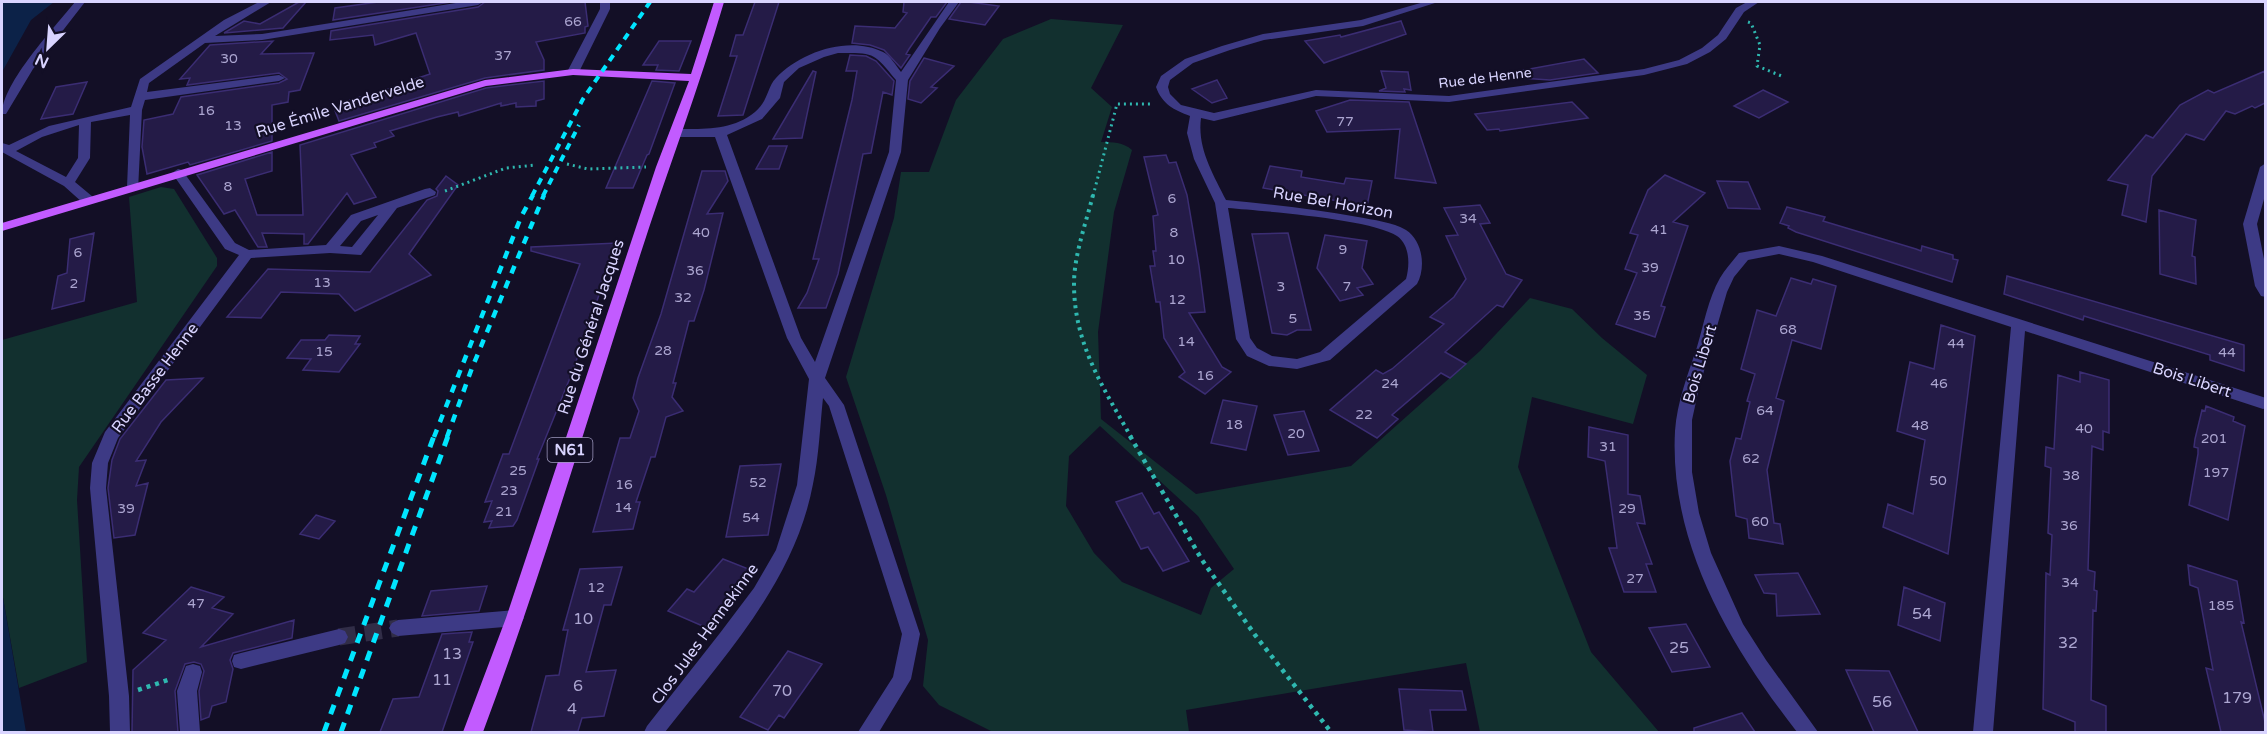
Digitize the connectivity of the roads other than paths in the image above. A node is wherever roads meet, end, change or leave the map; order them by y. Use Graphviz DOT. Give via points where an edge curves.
graph roads {
  1 [pos="80,2"];
  2 [pos="266,2"];
  3 [pos="478,2"];
  4 [pos="604,2"];
  5 [pos="719,2"];
  6 [pos="954,2"];
  7 [pos="1433,2"];
  8 [pos="1754,2"];
  9 [pos="202,40"];
  10 [pos="573,72"];
  11 [pos="279,78"];
  12 [pos="696,78"];
  13 [pos="902,80"];
  14 [pos="138,104"];
  15 [pos="2,111"];
  16 [pos="1196,114"];
  17 [pos="85,120"];
  18 [pos="675,133"];
  19 [pos="720,133"];
  20 [pos="4,147"];
  21 [pos="2265,167"];
  22 [pos="178,173"];
  23 [pos="68,183"];
  24 [pos="133,187"];
  25 [pos="430,192"];
  26 [pos="88,200"];
  27 [pos="1221,203"];
  28 [pos="393,204"];
  29 [pos="3,226"];
  30 [pos="330,249"];
  31 [pos="248,254"];
  32 [pos="2265,292"];
  33 [pos="2018,325"];
  34 [pos="817,379"];
  35 [pos="2265,404"];
  36 [pos="515,618"];
  37 [pos="398,628"];
  38 [pos="339,637"];
  39 [pos="241,661"];
  40 [pos="193,672"];
  41 [pos="120,732"];
  42 [pos="190,732"];
  43 [pos="473,732"];
  44 [pos="654,732"];
  45 [pos="868,732"];
  46 [pos="1808,732"];
  47 [pos="1983,732"];
  1 -- 15 [label="street" via="28,68"];
  2 -- 9 [label="street"];
  3 -- 9 [label="street" via="262,37"];
  4 -- 10 [label="street" via="605,9"];
  5 -- 12 [label="main road, Rue du Général Jacques / N61"];
  6 -- 13 [label="street, Clos Jules Hennekinne"];
  7 -- 16 [label="street" via="1333,29 1263,37 1189,62 1165,78 1162,87 1177,107"];
  8 -- 16 [label="street, Rue de Henne" via="1740,10 1722,37 1706,51 1683,62 1644,72 1449,99 1316,93 1232,115"];
  9 -- 14 [label="street" via="144,81"];
  10 -- 12 [label="main road, Rue Émile Vandervelde"];
  10 -- 22 [label="main road, Rue Émile Vandervelde" via="485,83"];
  11 -- 14 [label="street"];
  12 -- 18 [label="main road, Rue du Général Jacques / N61"];
  13 -- 19 [label="street" via="881,55 867,50 820,54 795,66 779,81 774,98 758,116"];
  13 -- 34 [label="street, Clos Jules Hennekinne" via="895,152"];
  14 -- 17 [label="street"];
  14 -- 24 [label="street"];
  16 -- 27 [label="street, Rue Bel Horizon" via="1192,133"];
  17 -- 20 [label="street" via="62,124"];
  17 -- 23 [label="street" via="84,158"];
  18 -- 19 [label="street"];
  18 -- 36 [label="main road, Rue du Général Jacques / N61"];
  19 -- 34 [label="street" via="794,338"];
  20 -- 23 [label="street"];
  21 -- 32 [label="street" via="2250,225"];
  22 -- 24 [label="main road, Rue Émile Vandervelde"];
  22 -- 31 [label="street" via="230,246"];
  23 -- 26 [label="street"];
  24 -- 26 [label="main road, Rue Émile Vandervelde"];
  25 -- 28 [label="street"];
  26 -- 29 [label="main road, Rue Émile Vandervelde"];
  27 -- 27 [label="street, Rue Bel Horizon" via="1243,339 1252,352 1269,361 1297,364 1325,356 1412,281 1418,266 1415,252 1403,234 1383,226"];
  28 -- 30 [label="street" via="356,218"];
  28 -- 30 [label="street" via="356,252"];
  30 -- 31 [label="street"];
  31 -- 41 [label="street, Rue Basse Henne" via="111,436 100,463 98,488"];
  33 -- 35 [label="street, Bois Libert"];
  33 -- 46 [label="street, Bois Libert" via="1779,250 1744,256 1727,278 1688,397 1683,428 1682,460 1692,519 1713,585 1745,644"];
  33 -- 47 [label="street"];
  34 -- 44 [label="street, Clos Jules Hennekinne" via="805,485 784,551 727,639"];
  34 -- 45 [label="street" via="836,405 911,634 902,679"];
  36 -- 37 [label="street"];
  36 -- 43 [label="main road, Rue du Général Jacques / N61"];
  38 -- 39 [label="street"];
  40 -- 42 [label="street" via="187,691"];
}
